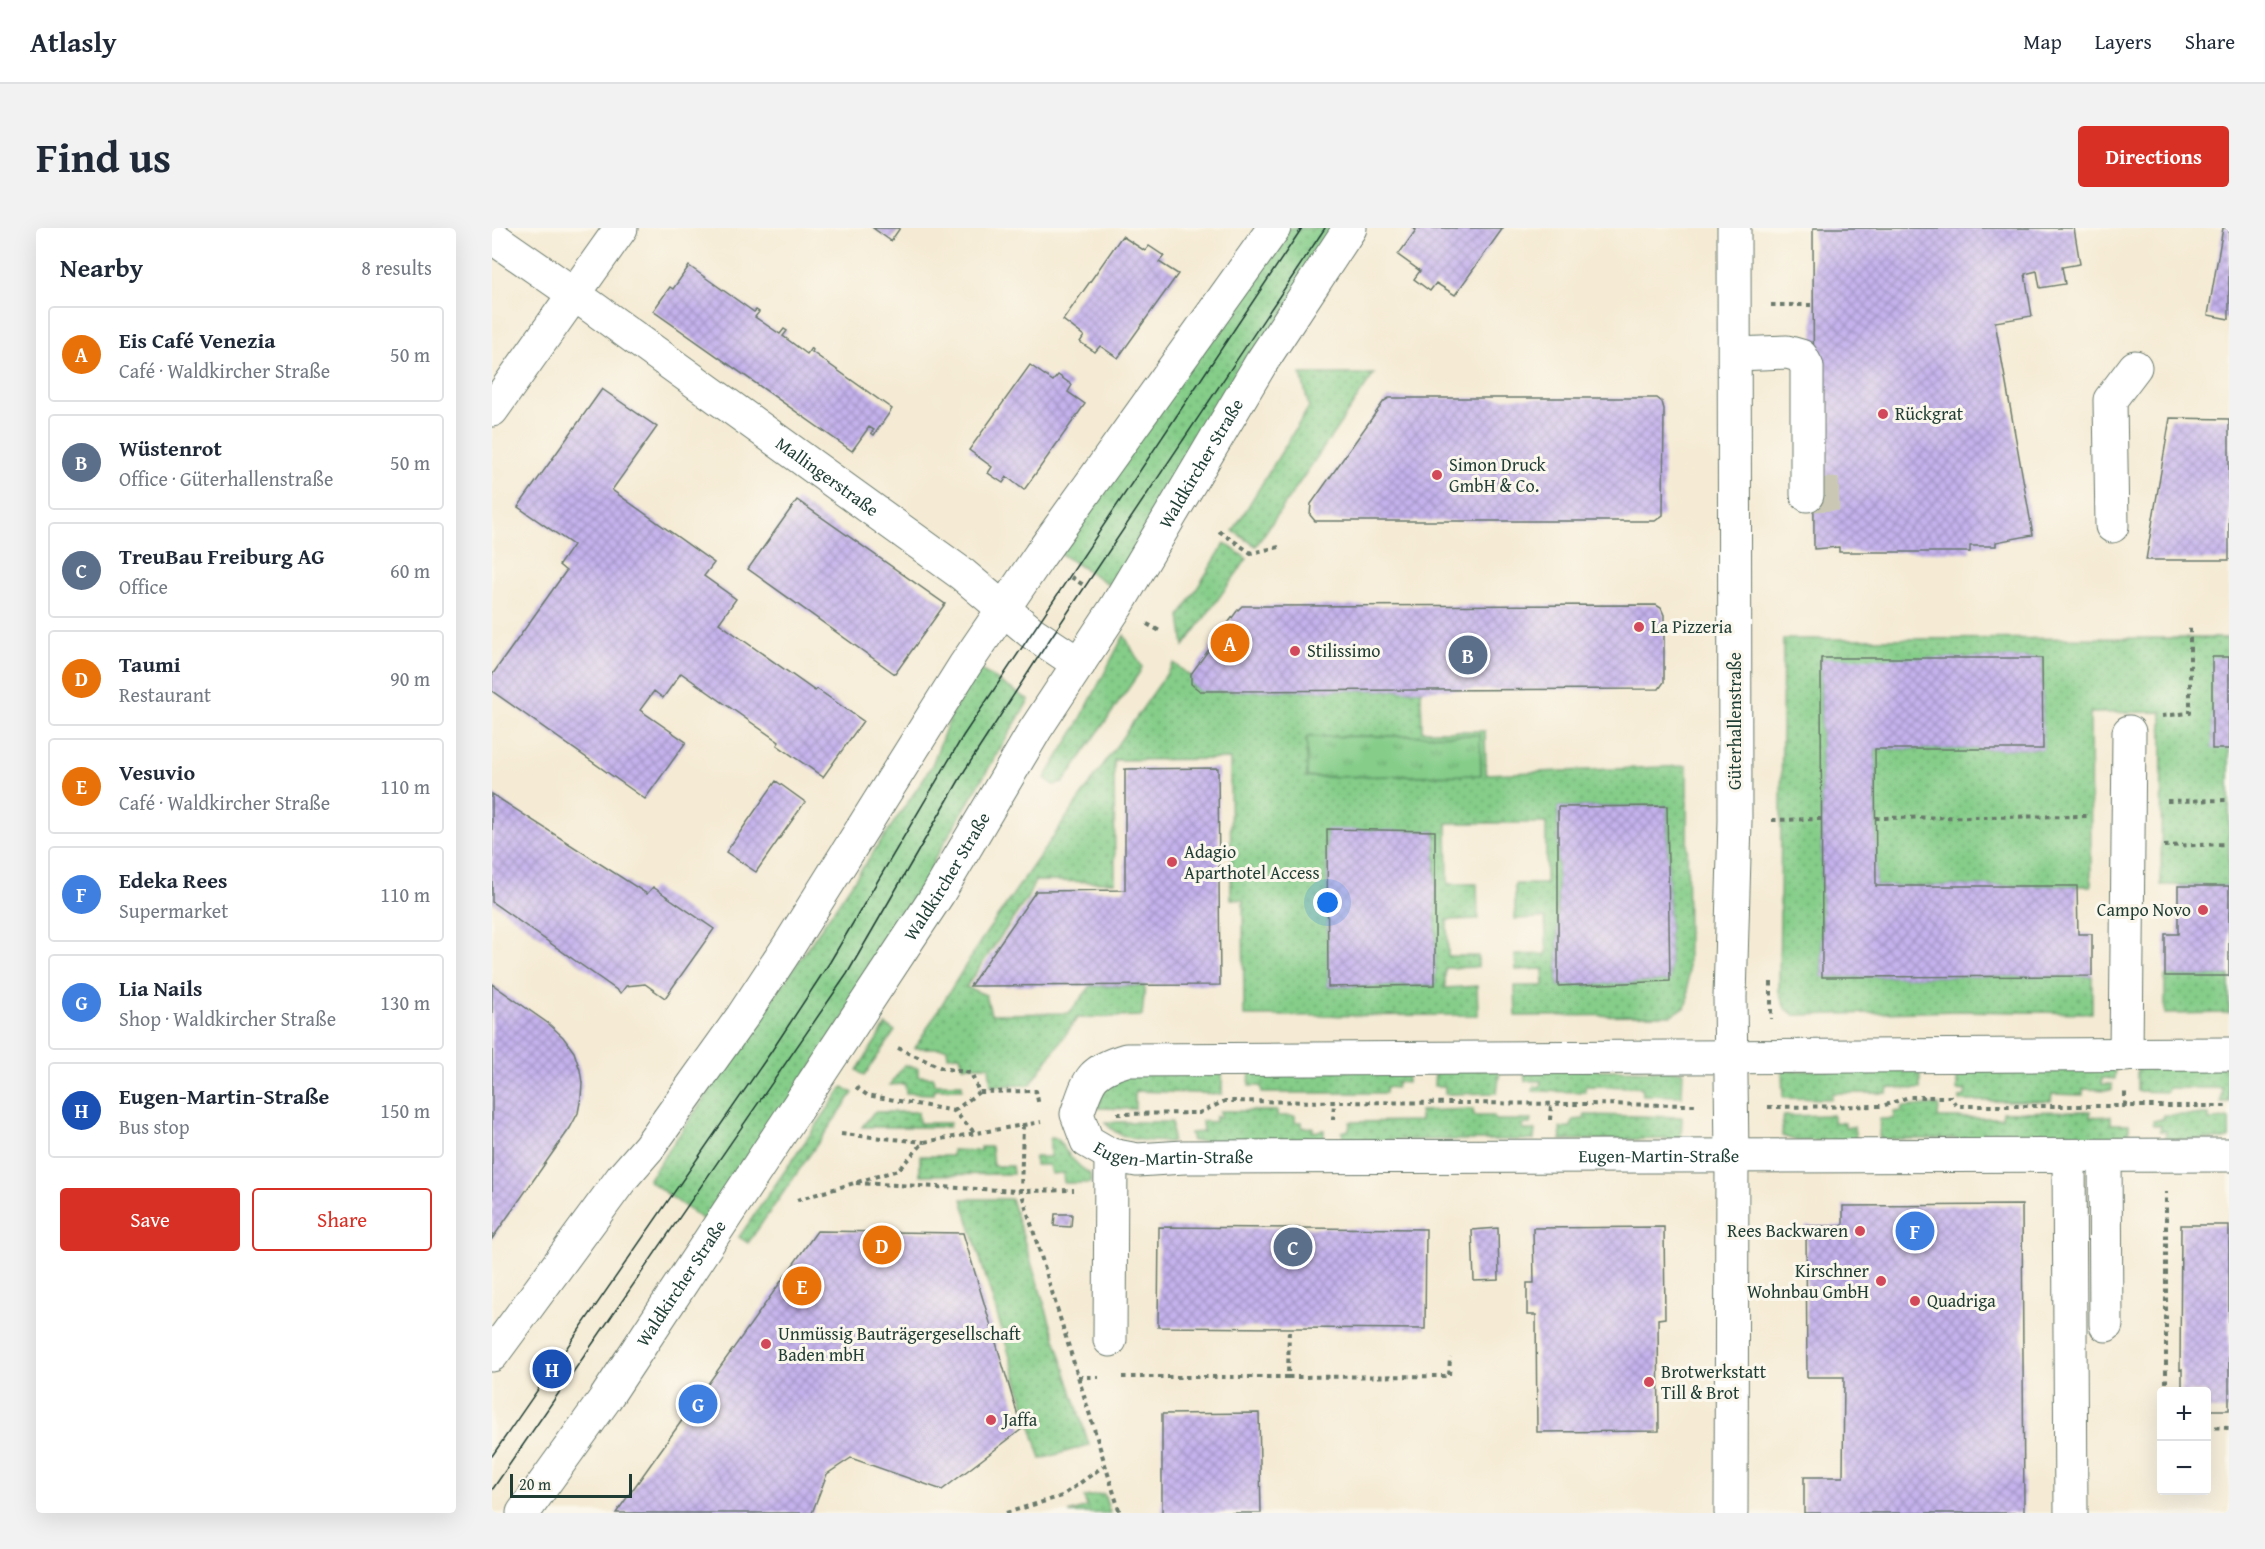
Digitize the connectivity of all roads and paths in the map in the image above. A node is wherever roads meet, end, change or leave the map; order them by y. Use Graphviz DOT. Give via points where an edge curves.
graph roads {
  1 [pos="621,228"];
  2 [pos="1274,228"];
  3 [pos="1350,228"];
  4 [pos="1734,228"];
  5 [pos="492,237"];
  6 [pos="574,294"];
  7 [pos="1785,305"];
  8 [pos="1810,305"];
  9 [pos="1736,354"];
  10 [pos="2135,367"];
  11 [pos="492,410"];
  12 [pos="1807,495"];
  13 [pos="2112,526"];
  14 [pos="1219,531"];
  15 [pos="1279,548"];
  16 [pos="1040,555"];
  17 [pos="1116,607"];
  18 [pos="1003,609"];
  19 [pos="2190,625"];
  20 [pos="1160,631"];
  21 [pos="1079,664"];
  22 [pos="2129,732"];
  23 [pos="2229,800"];
  24 [pos="2162,801"];
  25 [pos="2090,816"];
  26 [pos="1875,818"];
  27 [pos="1822,819"];
  28 [pos="1735,821"];
  29 [pos="2229,844"];
  30 [pos="2162,846"];
  31 [pos="898,1048"];
  32 [pos="2229,1054"];
  33 [pos="2126,1055"];
  34 [pos="1731,1057"];
  35 [pos="979,1092"];
  36 [pos="867,1095"];
  37 [pos="1697,1105"];
  38 [pos="1746,1106"];
  39 [pos="2229,1106"];
  40 [pos="954,1111"];
  41 [pos="1113,1114"];
  42 [pos="1042,1121"];
  43 [pos="1035,1122"];
  44 [pos="1023,1125"];
  45 [pos="975,1133"];
  46 [pos="841,1134"];
  47 [pos="924,1142"];
  48 [pos="1111,1155"];
  49 [pos="2167,1155"];
  50 [pos="2229,1155"];
  51 [pos="1732,1156"];
  52 [pos="2069,1156"];
  53 [pos="2105,1156"];
  54 [pos="856,1183"];
  55 [pos="1110,1190"];
  56 [pos="1021,1191"];
  57 [pos="797,1200"];
  58 [pos="2106,1325"];
  59 [pos="1289,1328"];
  60 [pos="1110,1340"];
  61 [pos="492,1355"];
  62 [pos="1449,1357"];
  63 [pos="1078,1377"];
  64 [pos="1101,1377"];
  65 [pos="1113,1377"];
  66 [pos="1287,1377"];
  67 [pos="2166,1387"];
  68 [pos="2211,1427"];
  69 [pos="2229,1428"];
  70 [pos="1105,1465"];
  71 [pos="523,1513"];
  72 [pos="1006,1513"];
  73 [pos="1120,1513"];
  74 [pos="1731,1513"];
  75 [pos="2071,1513"];
  1 -- 6 [label="street"];
  2 -- 16 [label="street"];
  3 -- 17 [label="street, Waldkircher Straße" via="1261,363"];
  4 -- 9 [label="street, Güterhallenstraße"];
  5 -- 6 [label="street, Mallingerstraße"];
  6 -- 11 [label="street"];
  6 -- 18 [label="street, Mallingerstraße" via="962,574"];
  7 -- 8 [label="path"];
  9 -- 12 [label="street" via="1787,352 1801,356 1807,367"];
  9 -- 28 [label="street, Güterhallenstraße"];
  10 -- 13 [label="street" via="2110,400"];
  14 -- 15 [label="path" via="1251,552"];
  16 -- 17 [label="path"];
  16 -- 18 [label="street"];
  17 -- 20 [label="path"];
  17 -- 21 [label="street, Waldkircher Straße"];
  18 -- 21 [label="street, Mallingerstraße"];
  18 -- 61 [label="street" via="742,1017 649,1148 622,1178"];
  19 -- 22 [label="path" via="2190,713 2156,717"];
  21 -- 71 [label="street, Waldkircher Straße" via="1035,730 938,894 827,1064 605,1399"];
  22 -- 33 [label="street"];
  23 -- 24 [label="path"];
  25 -- 26 [label="path"];
  27 -- 28 [label="path"];
  28 -- 34 [label="street, Güterhallenstraße"];
  29 -- 30 [label="path"];
  31 -- 35 [label="path" via="942,1068 970,1073"];
  32 -- 33 [label="street, Eugen-Martin-Straße"];
  33 -- 34 [label="street, Eugen-Martin-Straße"];
  34 -- 38 [label="street, Güterhallenstraße"];
  34 -- 48 [label="street, Eugen-Martin-Straße" via="1126,1060 1104,1067 1087,1083 1077,1114 1088,1141"];
  35 -- 40 [label="path"];
  35 -- 42 [label="path" via="1036,1091"];
  36 -- 40 [label="path"];
  37 -- 41 [label="path" via="1225,1101 1199,1113"];
  38 -- 39 [label="path" via="1882,1106 1909,1097 1950,1097 1957,1106"];
  38 -- 51 [label="street, Güterhallenstraße"];
  40 -- 45 [label="path"];
  43 -- 44 [label="path"];
  44 -- 45 [label="path"];
  44 -- 56 [label="path"];
  45 -- 47 [label="path"];
  46 -- 47 [label="path"];
  47 -- 54 [label="path" via="898,1170"];
  48 -- 51 [label="street, Eugen-Martin-Straße" via="1137,1160"];
  48 -- 55 [label="street"];
  49 -- 50 [label="street, Eugen-Martin-Straße"];
  49 -- 53 [label="street, Eugen-Martin-Straße"];
  49 -- 67 [label="path"];
  51 -- 52 [label="street, Eugen-Martin-Straße"];
  51 -- 74 [label="street, Güterhallenstraße"];
  52 -- 53 [label="street, Eugen-Martin-Straße"];
  52 -- 75 [label="street"];
  53 -- 58 [label="street"];
  54 -- 56 [label="path"];
  54 -- 57 [label="path"];
  55 -- 56 [label="path"];
  55 -- 60 [label="street"];
  56 -- 63 [label="path"];
  59 -- 66 [label="path"];
  62 -- 66 [label="path" via="1449,1376"];
  63 -- 64 [label="path"];
  63 -- 70 [label="path"];
  65 -- 66 [label="path"];
  68 -- 69 [label="path"];
  70 -- 72 [label="path" via="1062,1496"];
  70 -- 73 [label="path"];
}
